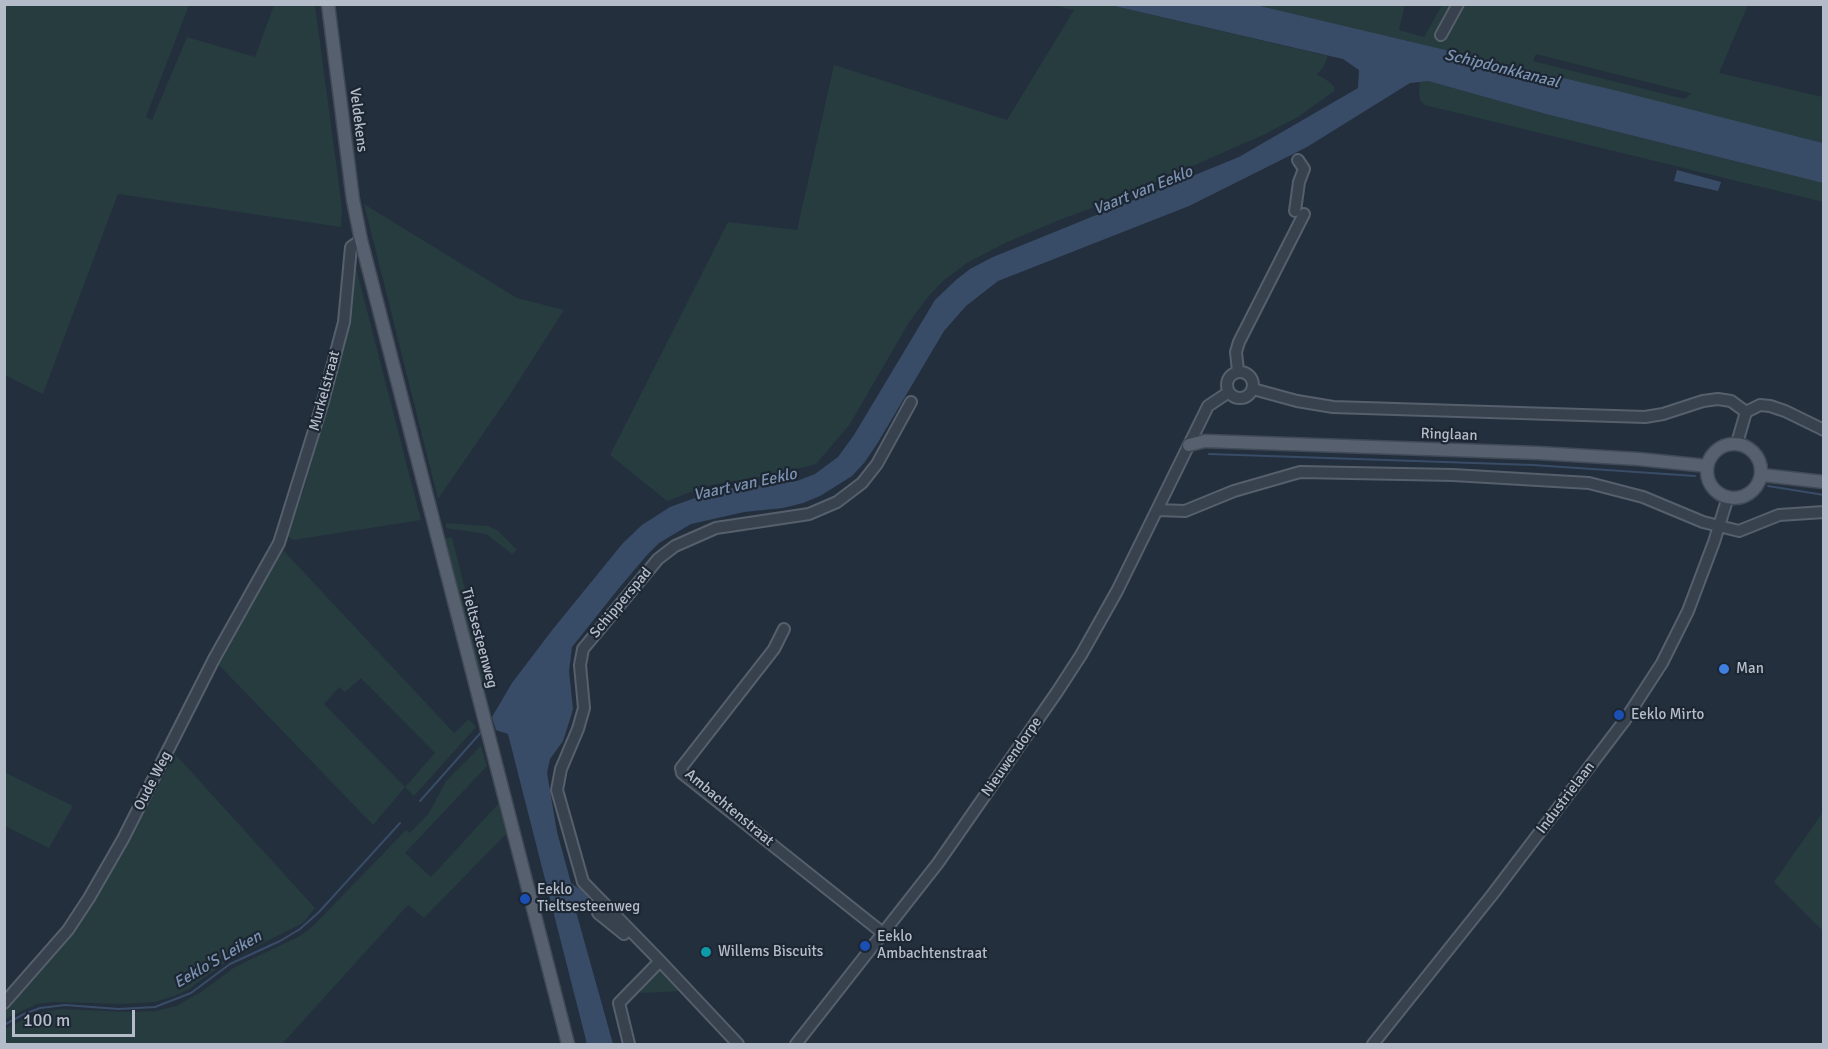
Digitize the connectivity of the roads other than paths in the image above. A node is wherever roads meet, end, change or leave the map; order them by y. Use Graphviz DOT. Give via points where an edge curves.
graph roads {
  1 [pos="328,4"];
  2 [pos="1458,4"];
  3 [pos="1441,35"];
  4 [pos="1298,159"];
  5 [pos="361,240"];
  6 [pos="1238,371"];
  7 [pos="1253,389"];
  8 [pos="1228,392"];
  9 [pos="911,402"];
  10 [pos="1746,412"];
  11 [pos="1824,430"];
  12 [pos="1737,443"];
  13 [pos="1189,445"];
  14 [pos="1707,466"];
  15 [pos="1761,475"];
  16 [pos="1824,482"];
  17 [pos="1728,497"];
  18 [pos="1158,510"];
  19 [pos="1824,512"];
  20 [pos="1719,527"];
  21 [pos="279,543"];
  22 [pos="784,629"];
  23 [pos="598,913"];
  24 [pos="629,929"];
  25 [pos="884,934"];
  26 [pos="660,961"];
  27 [pos="4,1004"];
  28 [pos="568,1044"];
  29 [pos="629,1044"];
  30 [pos="738,1044"];
  31 [pos="796,1044"];
  32 [pos="1373,1044"];
  1 -- 5 [label="main road, Veldekens"];
  2 -- 3 [label="street"];
  4 -- 6 [label="street" via="1304,169 1299,182 1300,212 1239,342"];
  5 -- 21 [label="street, Murkelstraat" via="351,247 344,322"];
  5 -- 28 [label="main road, Tieltsesteenweg"];
  6 -- 7 [label="street" via="1250,376"];
  6 -- 8 [label="street" via="1227,382"];
  7 -- 8 [label="street" via="1239,398"];
  7 -- 10 [label="street" via="1297,401 1344,407 1645,417 1718,399 1731,401"];
  8 -- 13 [label="street, Nieuwendorpe" via="1208,406"];
  9 -- 24 [label="street, Schipperspad" via="877,464 862,483 837,502 809,514 716,528 675,546 658,559 583,649 580,665 584,708 557,790 583,882"];
  10 -- 11 [label="street" via="1753,407 1770,406"];
  10 -- 12 [label="street"];
  12 -- 14 [label="main road" via="1721,447"];
  12 -- 15 [label="main road" via="1756,453"];
  13 -- 14 [label="main road, Ringlaan" via="1205,441 1538,453"];
  13 -- 18 [label="street, Nieuwendorpe"];
  14 -- 17 [label="main road" via="1712,487"];
  15 -- 16 [label="main road"];
  15 -- 17 [label="main road" via="1748,495"];
  17 -- 20 [label="street, Industrielaan"];
  18 -- 20 [label="street" via="1185,511 1286,474 1345,472 1589,483 1652,500"];
  18 -- 25 [label="street, Nieuwendorpe" via="1071,671"];
  19 -- 20 [label="street" via="1779,515 1739,531"];
  20 -- 32 [label="street, Industrielaan" via="1684,620 1625,720"];
  21 -- 27 [label="street, Oude Weg" via="89,898 68,930"];
  22 -- 25 [label="street, Ambachtenstraat" via="774,649 681,768 682,773"];
  23 -- 24 [label="street" via="624,934"];
  24 -- 26 [label="street, Schipperspad"];
  25 -- 31 [label="street, Nieuwendorpe"];
  26 -- 29 [label="street" via="619,1004"];
  26 -- 30 [label="street, Schipperspad"];
}
